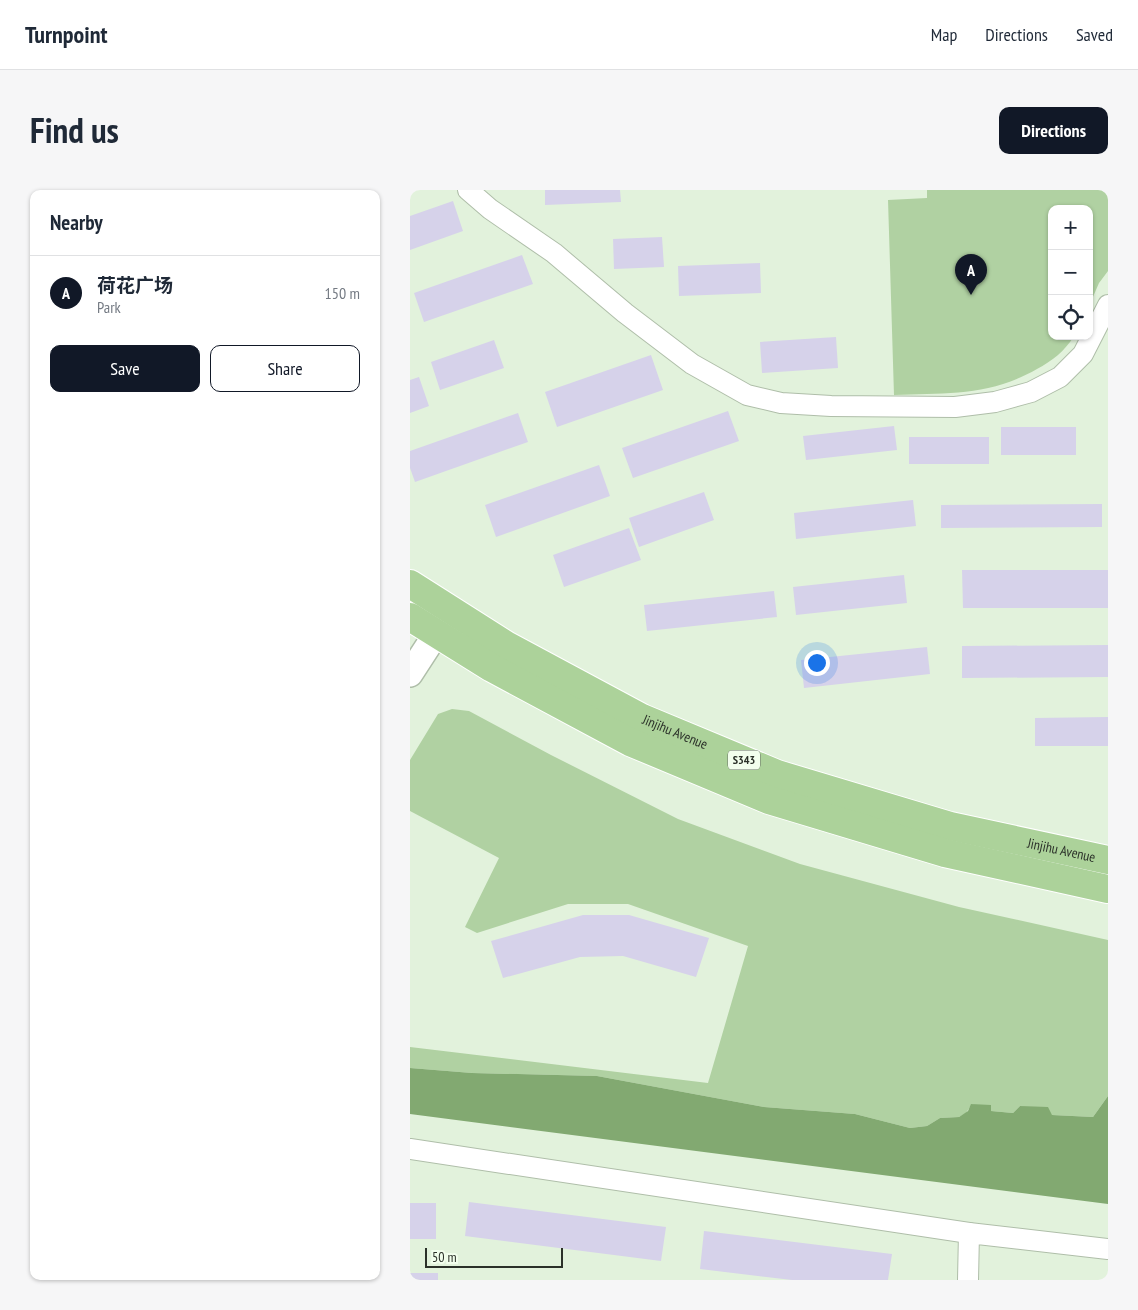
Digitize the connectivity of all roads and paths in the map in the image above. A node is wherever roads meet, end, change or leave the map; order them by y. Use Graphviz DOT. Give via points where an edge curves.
graph roads {
  1 [pos="468,190"];
  2 [pos="1108,305"];
  3 [pos="410,584"];
  4 [pos="451,611"];
  5 [pos="410,617"];
  6 [pos="436,634"];
  7 [pos="410,674"];
  8 [pos="1108,860"];
  9 [pos="1108,889"];
  10 [pos="410,1149"];
  11 [pos="969,1233"];
  12 [pos="1108,1249"];
  13 [pos="968,1280"];
  1 -- 2 [label="street" via="554,253 692,364 747,395 781,403 955,407 995,402 1031,392 1060,377 1083,354"];
  3 -- 4 [label="main road, Jinjihu Avenue / S343"];
  4 -- 6 [label="street"];
  4 -- 8 [label="main road, Jinjihu Avenue / S343" via="506,645 642,718 777,774 950,826"];
  5 -- 6 [label="main road, Jinjihu Avenue / S343"];
  6 -- 7 [label="street"];
  6 -- 9 [label="main road, Jinjihu Avenue / S343" via="630,742 769,800 945,853"];
  10 -- 11 [label="street"];
  11 -- 12 [label="street"];
  11 -- 13 [label="street"];
}
